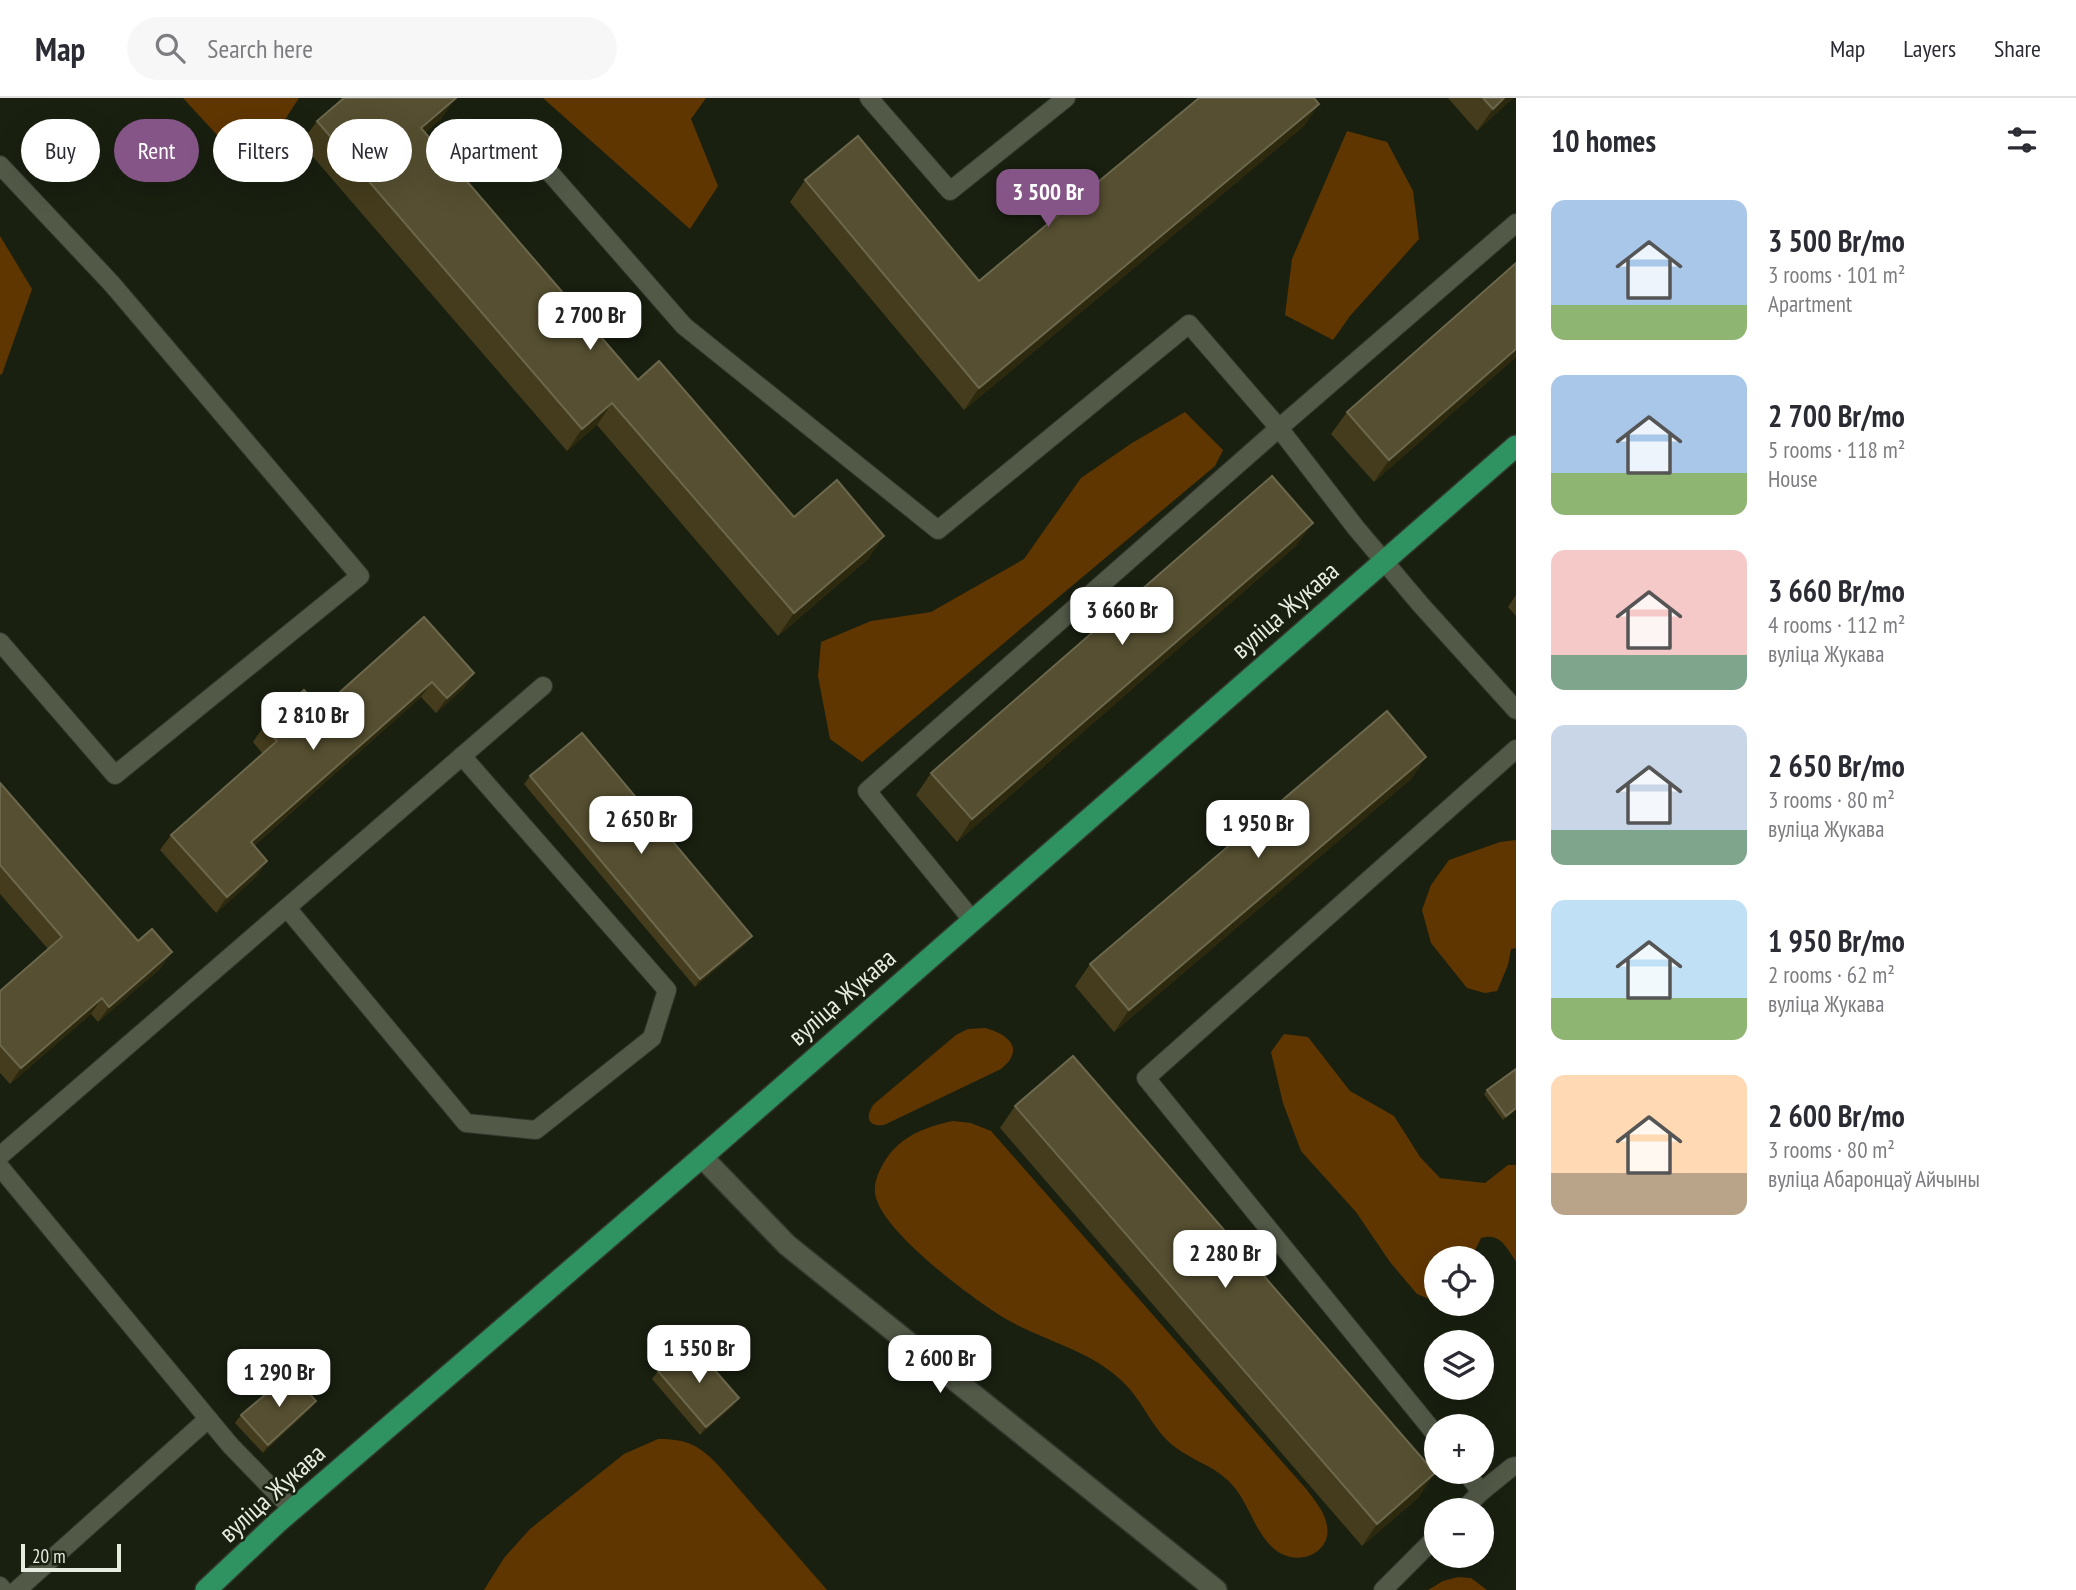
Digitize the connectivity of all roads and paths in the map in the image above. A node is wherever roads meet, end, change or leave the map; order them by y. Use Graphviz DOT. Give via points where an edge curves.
graph roads {
  1 [pos="869,98"];
  2 [pos="1066,98"];
  3 [pos="0,165"];
  4 [pos="558,182"];
  5 [pos="1516,223"];
  6 [pos="1279,428"];
  7 [pos="1516,446"];
  8 [pos="1385,561"];
  9 [pos="0,642"];
  10 [pos="542,686"];
  11 [pos="1516,710"];
  12 [pos="1516,749"];
  13 [pos="462,756"];
  14 [pos="287,908"];
  15 [pos="972,921"];
  16 [pos="0,1156"];
  17 [pos="702,1157"];
  18 [pos="0,1167"];
  19 [pos="208,1419"];
  20 [pos="1424,1420"];
  21 [pos="1516,1466"];
  22 [pos="1475,1484"];
  23 [pos="1481,1492"];
  24 [pos="1475,1498"];
  25 [pos="293,1510"];
  26 [pos="1424,1549"];
  27 [pos="0,1586"];
  28 [pos="4,1590"];
  29 [pos="17,1590"];
  30 [pos="207,1590"];
  31 [pos="1216,1590"];
  32 [pos="1382,1590"];
  1 -- 2 [label="lane" via="950,191"];
  3 -- 9 [label="lane" via="112,284 360,576 115,775"];
  4 -- 6 [label="lane" via="684,326 937,530 1189,324"];
  5 -- 6 [label="lane"];
  6 -- 8 [label="lane"];
  6 -- 15 [label="lane" via="867,791"];
  7 -- 8 [label="main road, вуліца Жукава"];
  8 -- 11 [label="lane"];
  8 -- 15 [label="main road, вуліца Жукава"];
  10 -- 13 [label="lane"];
  12 -- 20 [label="lane" via="1146,1078"];
  13 -- 14 [label="lane"];
  13 -- 14 [label="lane" via="667,990 652,1038 536,1130 466,1123"];
  14 -- 16 [label="lane"];
  15 -- 17 [label="main road, вуліца Жукава"];
  17 -- 25 [label="main road, вуліца Жукава"];
  17 -- 31 [label="street" via="787,1244"];
  18 -- 19 [label="lane"];
  19 -- 25 [label="lane"];
  19 -- 29 [label="lane"];
  21 -- 23 [label="lane"];
  22 -- 23 [label="lane"];
  23 -- 24 [label="lane"];
  25 -- 30 [label="main road, вуліца Жукава"];
  26 -- 32 [label="lane"];
  27 -- 28 [label="lane"];
}
